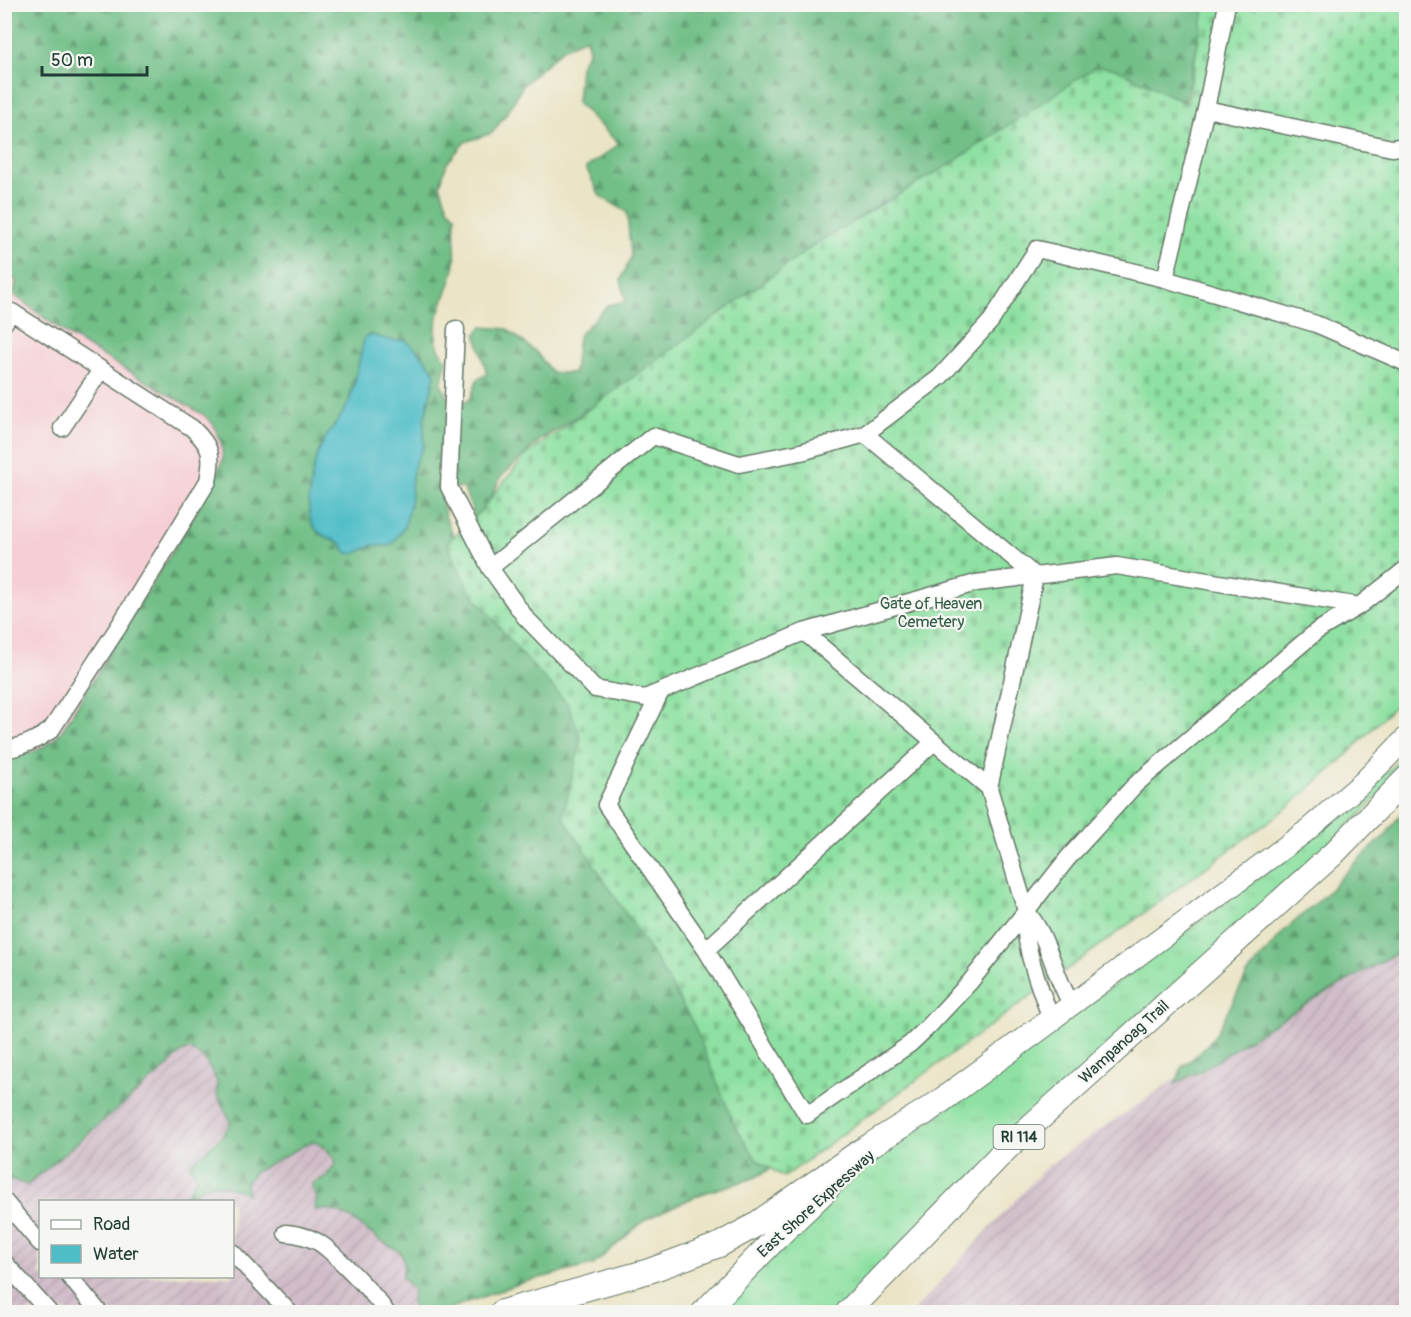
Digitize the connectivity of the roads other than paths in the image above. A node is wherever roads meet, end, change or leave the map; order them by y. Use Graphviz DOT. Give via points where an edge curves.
graph roads {
  1 [pos="1227,4"];
  2 [pos="1206,109"];
  3 [pos="1407,146"];
  4 [pos="1165,279"];
  5 [pos="7,315"];
  6 [pos="456,329"];
  7 [pos="1407,363"];
  8 [pos="101,370"];
  9 [pos="62,428"];
  10 [pos="865,434"];
  11 [pos="490,568"];
  12 [pos="1407,569"];
  13 [pos="1035,576"];
  14 [pos="1359,606"];
  15 [pos="804,632"];
  16 [pos="661,691"];
  17 [pos="1407,738"];
  18 [pos="934,742"];
  19 [pos="4,750"];
  20 [pos="1407,779"];
  21 [pos="989,788"];
  22 [pos="1026,911"];
  23 [pos="705,950"];
  24 [pos="1072,1005"];
  25 [pos="1051,1020"];
  26 [pos="935,1105"];
  27 [pos="4,1201"];
  28 [pos="286,1233"];
  29 [pos="39,1242"];
  30 [pos="234,1254"];
  31 [pos="4,1262"];
  32 [pos="71,1278"];
  33 [pos="49,1312"];
  34 [pos="99,1312"];
  35 [pos="289,1312"];
  36 [pos="386,1312"];
  37 [pos="502,1312"];
  38 [pos="704,1312"];
  39 [pos="848,1312"];
  1 -- 2 [label="street"];
  2 -- 3 [label="street" via="1392,148"];
  2 -- 4 [label="street"];
  4 -- 7 [label="street" via="1316,324"];
  4 -- 10 [label="street" via="1037,249 991,321 940,377"];
  5 -- 8 [label="street"];
  6 -- 11 [label="street" via="449,487"];
  8 -- 9 [label="street"];
  8 -- 19 [label="street" via="192,428 204,440 212,455 208,481 51,730 36,741"];
  10 -- 11 [label="street" via="740,464 653,436"];
  10 -- 13 [label="street"];
  11 -- 16 [label="street" via="525,617 595,689 645,698"];
  12 -- 14 [label="street"];
  13 -- 14 [label="street" via="1117,566"];
  13 -- 15 [label="street" via="976,583"];
  13 -- 21 [label="street"];
  14 -- 22 [label="street" via="1317,631 1135,785"];
  15 -- 16 [label="street"];
  15 -- 18 [label="street"];
  16 -- 23 [label="street" via="606,805"];
  17 -- 24 [label="main road" via="1305,832"];
  18 -- 21 [label="street"];
  18 -- 23 [label="street"];
  20 -- 39 [label="highway, Wampanoag Trail / RI 114" via="1333,854 1004,1151"];
  21 -- 22 [label="street"];
  22 -- 23 [label="street" via="970,982 916,1038 807,1115"];
  22 -- 24 [label="street" via="1041,932 1056,976"];
  22 -- 25 [label="street" via="1027,945"];
  24 -- 25 [label="main road"];
  25 -- 26 [label="highway"];
  26 -- 37 [label="highway" via="719,1245 632,1276"];
  26 -- 38 [label="highway, East Shore Expressway" via="827,1189"];
  27 -- 29 [label="street"];
  28 -- 36 [label="street" via="320,1243"];
  30 -- 35 [label="street"];
  31 -- 33 [label="street"];
  32 -- 34 [label="street"];
}
